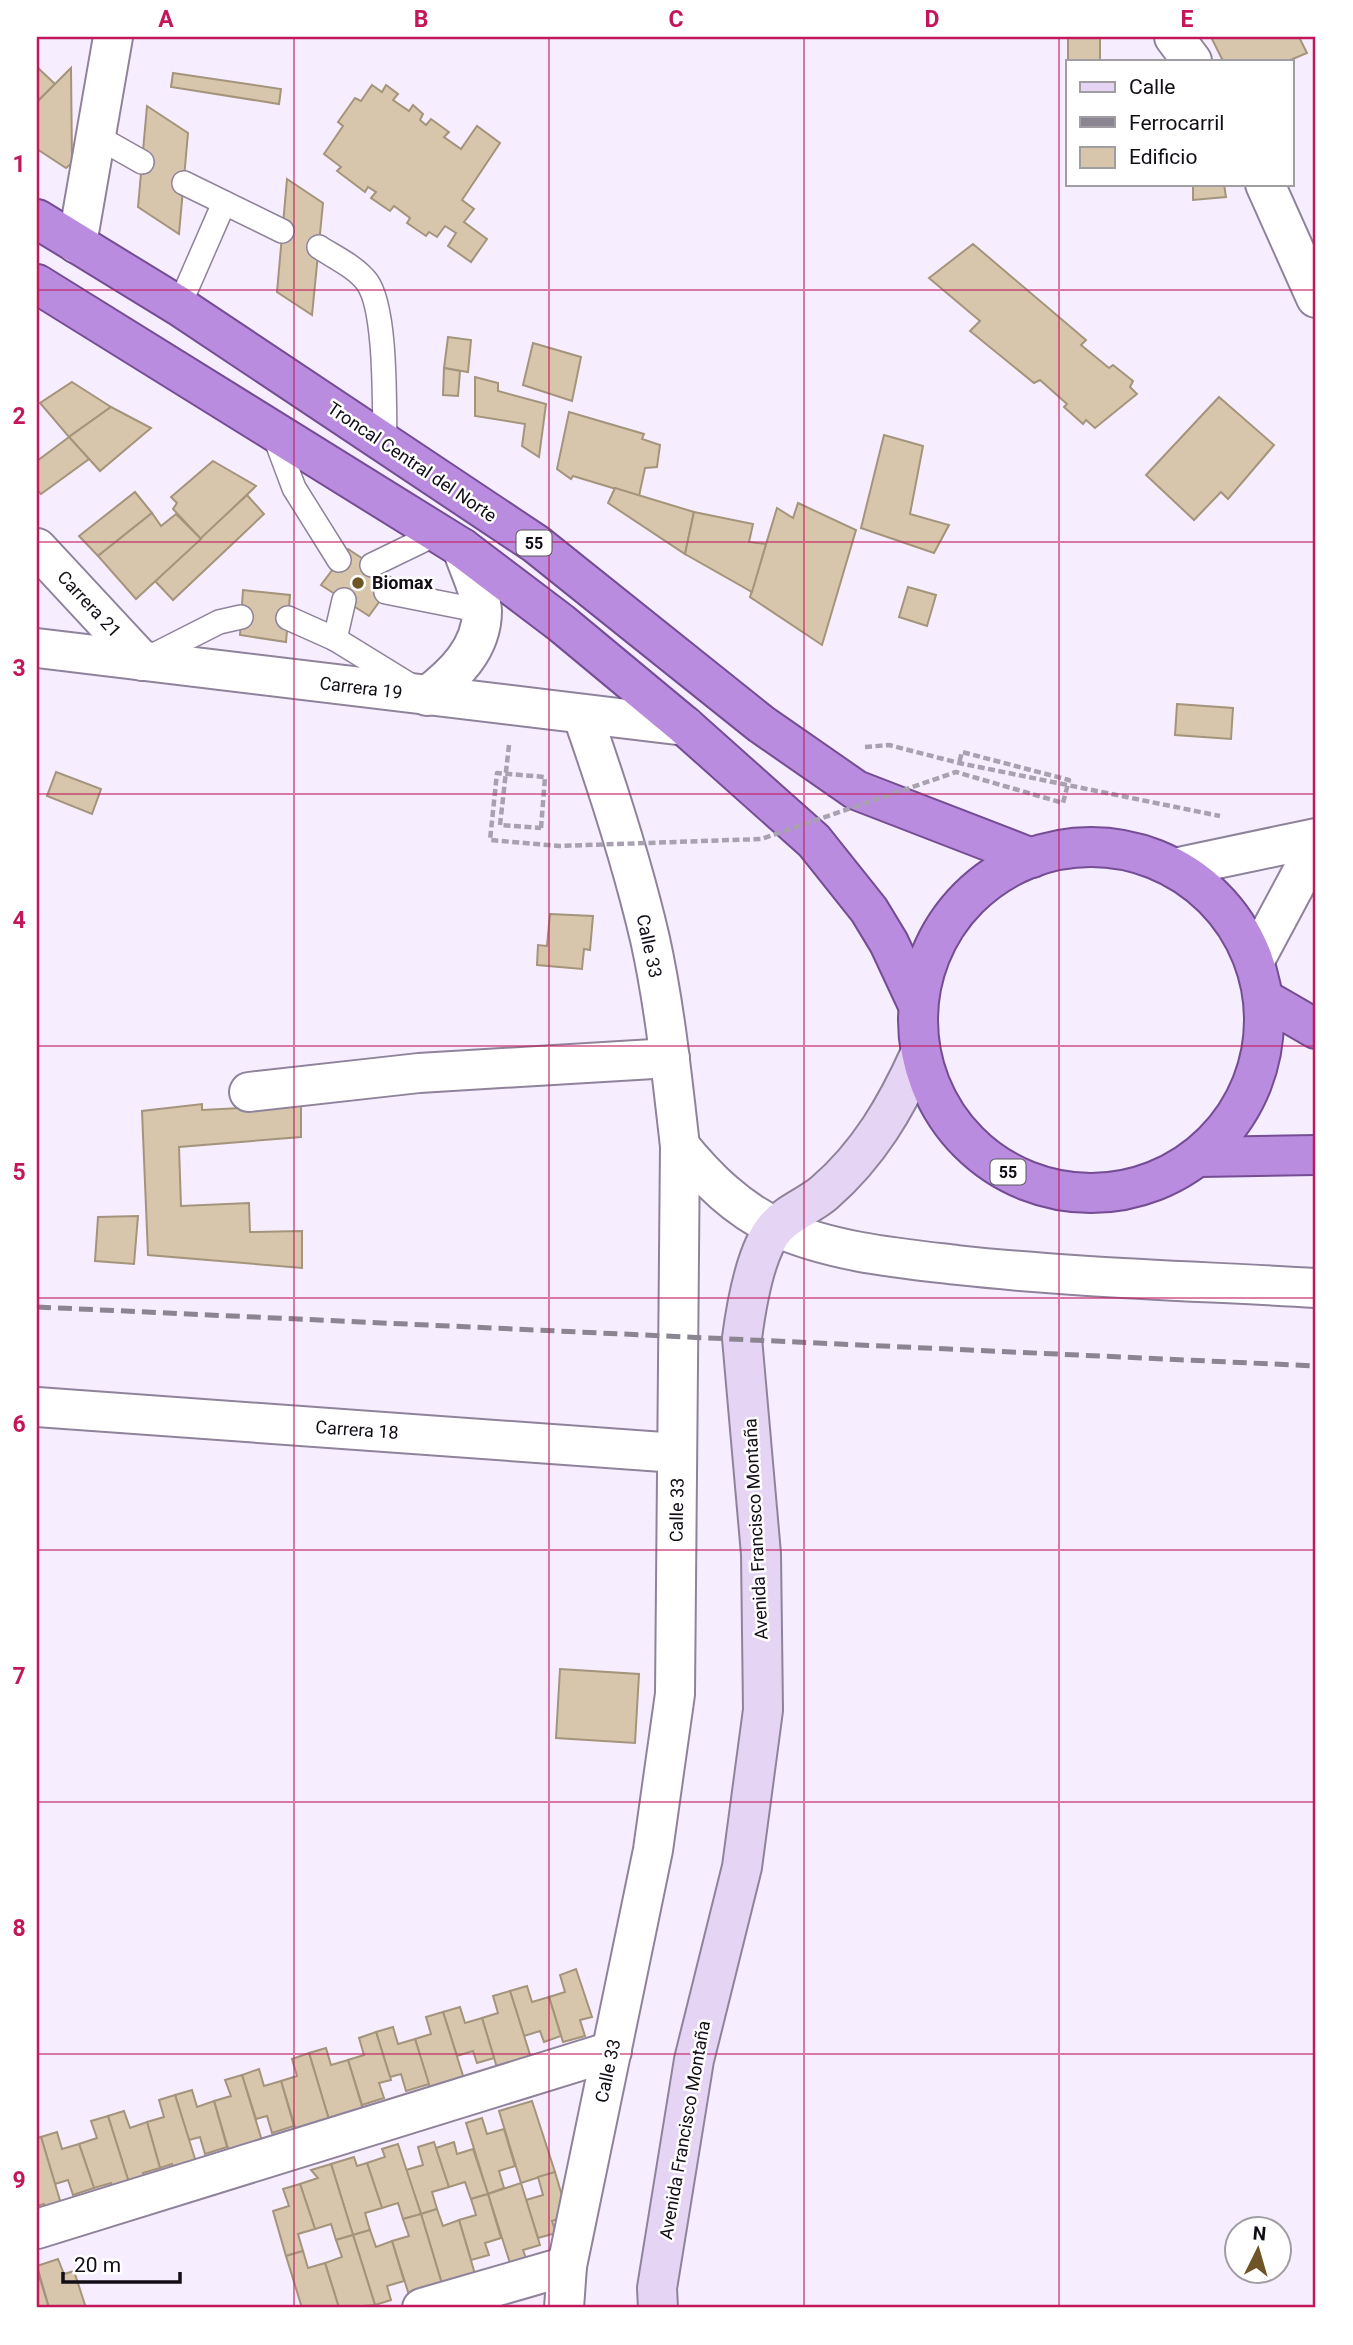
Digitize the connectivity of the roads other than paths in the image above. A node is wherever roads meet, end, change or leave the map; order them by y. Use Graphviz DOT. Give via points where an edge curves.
graph roads {
  1 [pos="113,37"];
  2 [pos="1174,37"];
  3 [pos="1199,37"];
  4 [pos="1191,60"];
  5 [pos="1210,60"];
  6 [pos="96,136"];
  7 [pos="142,162"];
  8 [pos="184,183"];
  9 [pos="1266,186"];
  10 [pos="224,203"];
  11 [pos="37,219"];
  12 [pos="282,231"];
  13 [pos="77,244"];
  14 [pos="319,247"];
  15 [pos="37,284"];
  16 [pos="1316,298"];
  17 [pos="179,306"];
  18 [pos="272,429"];
  19 [pos="386,444"];
  20 [pos="449,541"];
  21 [pos="37,548"];
  22 [pos="339,560"];
  23 [pos="372,565"];
  24 [pos="386,592"];
  25 [pos="344,600"];
  26 [pos="482,611"];
  27 [pos="241,617"];
  28 [pos="288,618"];
  29 [pos="335,639"];
  30 [pos="37,648"];
  31 [pos="142,661"];
  32 [pos="427,696"];
  33 [pos="582,714"];
  34 [pos="685,726"];
  35 [pos="1316,838"];
  36 [pos="1316,846"];
  37 [pos="1032,858"];
  38 [pos="1174,868"];
  39 [pos="1255,960"];
  40 [pos="1264,999"];
  41 [pos="917,1003"];
  42 [pos="1316,1029"];
  43 [pos="920,1054"];
  44 [pos="670,1058"];
  45 [pos="249,1091"];
  46 [pos="680,1146"];
  47 [pos="1316,1155"];
  48 [pos="1200,1157"];
  49 [pos="775,1227"];
  50 [pos="1316,1288"];
  51 [pos="37,1407"];
  52 [pos="677,1454"];
  53 [pos="612,2051"];
  54 [pos="37,2229"];
  55 [pos="567,2266"];
  56 [pos="422,2308"];
  57 [pos="564,2308"];
  58 [pos="657,2308"];
  1 -- 6 [label="street"];
  2 -- 4 [label="street"];
  3 -- 5 [label="street"];
  6 -- 7 [label="lane"];
  6 -- 13 [label="street"];
  8 -- 10 [label="lane"];
  9 -- 16 [label="street"];
  10 -- 12 [label="lane"];
  10 -- 17 [label="lane"];
  11 -- 13 [label="highway, Troncal Central del Norte / 55"];
  13 -- 17 [label="highway, Troncal Central del Norte / 55"];
  14 -- 19 [label="lane" via="358,272 374,294"];
  15 -- 18 [label="highway, 55"];
  17 -- 19 [label="highway, Troncal Central del Norte / 55"];
  18 -- 20 [label="highway, 55"];
  18 -- 22 [label="lane" via="294,488"];
  19 -- 37 [label="highway, Troncal Central del Norte / 55" via="536,544 761,724 856,790"];
  20 -- 23 [label="lane"];
  20 -- 26 [label="street"];
  20 -- 34 [label="highway, 55" via="561,624"];
  21 -- 31 [label="street, Carrera 21"];
  24 -- 26 [label="lane"];
  25 -- 29 [label="lane"];
  26 -- 32 [label="street" via="474,645 455,675"];
  27 -- 31 [label="lane" via="219,622"];
  28 -- 29 [label="lane"];
  29 -- 32 [label="lane"];
  30 -- 31 [label="street, Carrera 19"];
  31 -- 32 [label="street, Carrera 19"];
  32 -- 33 [label="street, Carrera 19"];
  33 -- 34 [label="street, Carrera 19"];
  33 -- 44 [label="street, Calle 33" via="627,851 650,941"];
  34 -- 41 [label="highway, 55" via="814,841 846,878 890,943"];
  35 -- 38 [label="street"];
  36 -- 39 [label="street"];
  37 -- 38 [label="highway, 55" via="1056,851 1104,848 1152,858"];
  37 -- 41 [label="highway, 55" via="983,885 954,915 932,950"];
  38 -- 39 [label="highway, 55" via="1223,907"];
  39 -- 40 [label="highway, 55"];
  40 -- 42 [label="highway"];
  40 -- 48 [label="highway, 55" via="1263,1049 1253,1086 1239,1112"];
  41 -- 43 [label="highway, 55"];
  43 -- 48 [label="highway, 55" via="948,1119 971,1146 999,1168 1031,1183 1077,1192 1136,1188"];
  43 -- 49 [label="main road, Avenida Francisco Montaña" via="897,1106 864,1153 823,1194"];
  44 -- 45 [label="street" via="419,1073"];
  44 -- 46 [label="street, Calle 33"];
  46 -- 49 [label="street" via="737,1204"];
  46 -- 52 [label="street, Calle 33"];
  47 -- 48 [label="highway, 55"];
  49 -- 50 [label="street" via="827,1245 1014,1271"];
  49 -- 58 [label="main road, Avenida Francisco Montaña" via="760,1258 742,1338 761,1554 763,1710 742,1867 694,2060"];
  51 -- 52 [label="street, Carrera 18"];
  52 -- 53 [label="street, Calle 33" via="675,1695 653,1850"];
  53 -- 54 [label="street"];
  53 -- 55 [label="street, Calle 33"];
  55 -- 56 [label="street"];
  55 -- 57 [label="street, Calle 33"];
}
